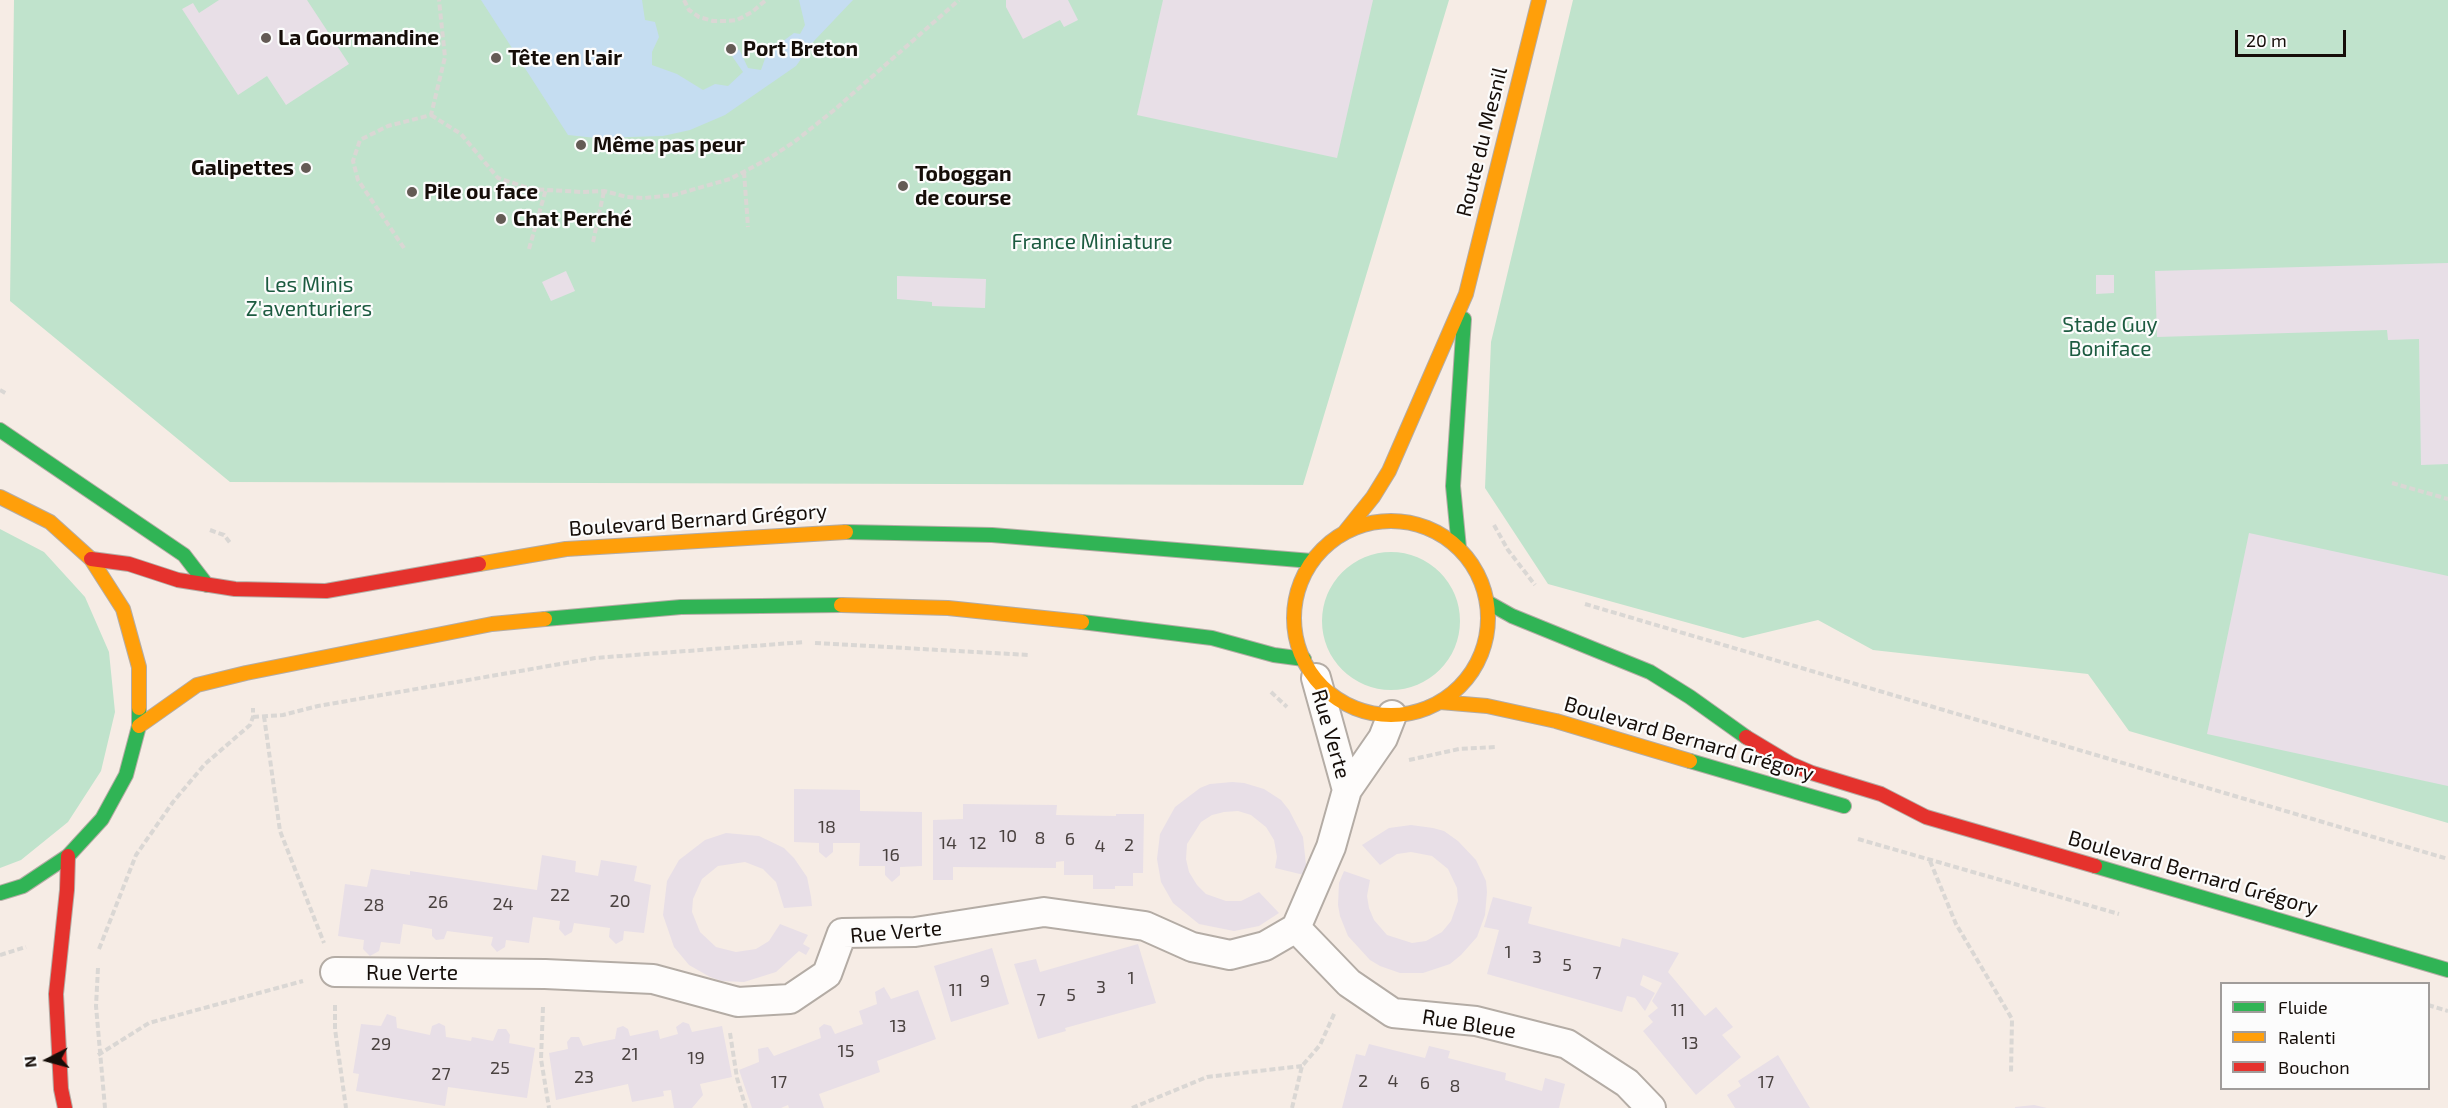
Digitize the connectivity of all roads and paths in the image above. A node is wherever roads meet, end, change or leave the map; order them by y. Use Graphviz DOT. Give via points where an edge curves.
graph roads {
  1 [pos="439,0"];
  2 [pos="684,0"];
  3 [pos="766,0"];
  4 [pos="959,0"];
  5 [pos="1539,0"];
  6 [pos="431,115"];
  7 [pos="744,172"];
  8 [pos="546,189"];
  9 [pos="604,191"];
  10 [pos="748,227"];
  11 [pos="593,242"];
  12 [pos="404,248"];
  13 [pos="529,249"];
  14 [pos="1466,294"];
  15 [pos="0,430"];
  16 [pos="2392,483"];
  17 [pos="0,497"];
  18 [pos="2448,499"];
  19 [pos="1491,520"];
  20 [pos="1344,533"];
  21 [pos="1459,548"];
  22 [pos="92,559"];
  23 [pos="1312,561"];
  24 [pos="207,585"];
  25 [pos="1540,592"];
  26 [pos="1574,601"];
  27 [pos="1487,602"];
  28 [pos="1310,669"];
  29 [pos="251,699"];
  30 [pos="1440,702"];
  31 [pos="1392,715"];
  32 [pos="264,716"];
  33 [pos="139,726"];
  34 [pos="1347,790"];
  35 [pos="1852,808"];
  36 [pos="1895,816"];
  37 [pos="1926,817"];
  38 [pos="68,856"];
  39 [pos="2448,859"];
  40 [pos="1929,860"];
  41 [pos="0,893"];
  42 [pos="1296,928"];
  43 [pos="98,951"];
  44 [pos="98,962"];
  45 [pos="2448,970"];
  46 [pos="335,972"];
  47 [pos="545,974"];
  48 [pos="1349,983"];
  49 [pos="738,1002"];
  50 [pos="2430,1006"];
  51 [pos="2448,1011"];
  52 [pos="98,1055"];
  53 [pos="1302,1066"];
  54 [pos="2011,1074"];
  55 [pos="65,1108"];
  56 [pos="105,1108"];
  57 [pos="345,1108"];
  58 [pos="549,1108"];
  59 [pos="746,1108"];
  60 [pos="1132,1108"];
  61 [pos="1292,1108"];
  62 [pos="1651,1108"];
  1 -- 6 [label="path" via="445,57"];
  2 -- 3 [label="path" via="699,17 727,21 752,12"];
  4 -- 7 [label="path" via="795,142"];
  5 -- 14 [label="street, Route du Mesnil"];
  6 -- 8 [label="path" via="461,134 498,178 531,189"];
  6 -- 12 [label="path" via="388,126 360,140 353,161 358,180"];
  7 -- 9 [label="path" via="674,195 644,198"];
  7 -- 10 [label="path"];
  8 -- 9 [label="path"];
  8 -- 13 [label="path"];
  9 -- 11 [label="path"];
  14 -- 20 [label="street, Route du Mesnil" via="1389,471"];
  14 -- 21 [label="street, Route du Mesnil" via="1453,486"];
  15 -- 24 [label="street" via="184,555"];
  16 -- 18 [label="path"];
  17 -- 22 [label="street" via="50,522"];
  19 -- 25 [label="path"];
  20 -- 21 [label="street" via="1391,520 1439,533"];
  20 -- 23 [label="street"];
  21 -- 27 [label="street" via="1482,582"];
  22 -- 24 [label="street, Boulevard Bernard Grégory" via="129,564"];
  22 -- 33 [label="street" via="123,609 139,667"];
  23 -- 24 [label="street, Boulevard Bernard Grégory" via="992,535 844,531 566,549 326,591"];
  23 -- 28 [label="street" via="1295,605 1295,629"];
  26 -- 39 [label="path"];
  27 -- 30 [label="street" via="1487,631 1479,659 1463,684"];
  27 -- 37 [label="street, Boulevard Bernard Grégory" via="1650,672 1791,764 1881,794"];
  28 -- 31 [label="street" via="1337,698 1364,711"];
  28 -- 33 [label="street" via="1212,639 1136,627 948,608 800,604 681,607 492,624 246,673 196,685"];
  28 -- 34 [label="street, Rue Verte"];
  29 -- 43 [label="path" via="250,725 206,764 136,855"];
  30 -- 31 [label="street" via="1418,712"];
  30 -- 35 [label="street, Boulevard Bernard Grégory" via="1487,706 1556,721"];
  31 -- 34 [label="street, Rue Verte" via="1383,738"];
  32 -- 46 [label="path" via="280,831"];
  33 -- 38 [label="street" via="126,775 102,819"];
  34 -- 42 [label="street, Rue Verte" via="1331,847"];
  36 -- 37 [label="street, Boulevard Bernard Grégory"];
  37 -- 45 [label="street, Boulevard Bernard Grégory"];
  38 -- 41 [label="street" via="23,886"];
  38 -- 55 [label="street" via="56,994"];
  40 -- 54 [label="path" via="1956,924 2012,1019"];
  42 -- 48 [label="street, Rue Bleue"];
  42 -- 49 [label="street, Rue Verte" via="1265,946 1230,955 1192,947 1144,926 1044,912 915,932 842,933 827,974 790,999"];
  44 -- 52 [label="path"];
  46 -- 47 [label="street, Rue Verte"];
  46 -- 52 [label="path" via="150,1023"];
  46 -- 57 [label="path" via="335,1029"];
  47 -- 49 [label="street, Rue Verte" via="653,979"];
  47 -- 58 [label="path" via="541,1059"];
  48 -- 53 [label="path" via="1320,1045"];
  48 -- 62 [label="street, Rue Bleue" via="1393,1013 1476,1021 1567,1044 1627,1083"];
  49 -- 59 [label="path" via="728,1023"];
  50 -- 51 [label="path"];
  52 -- 56 [label="path"];
  53 -- 60 [label="path" via="1207,1077"];
  53 -- 61 [label="path"];
}
